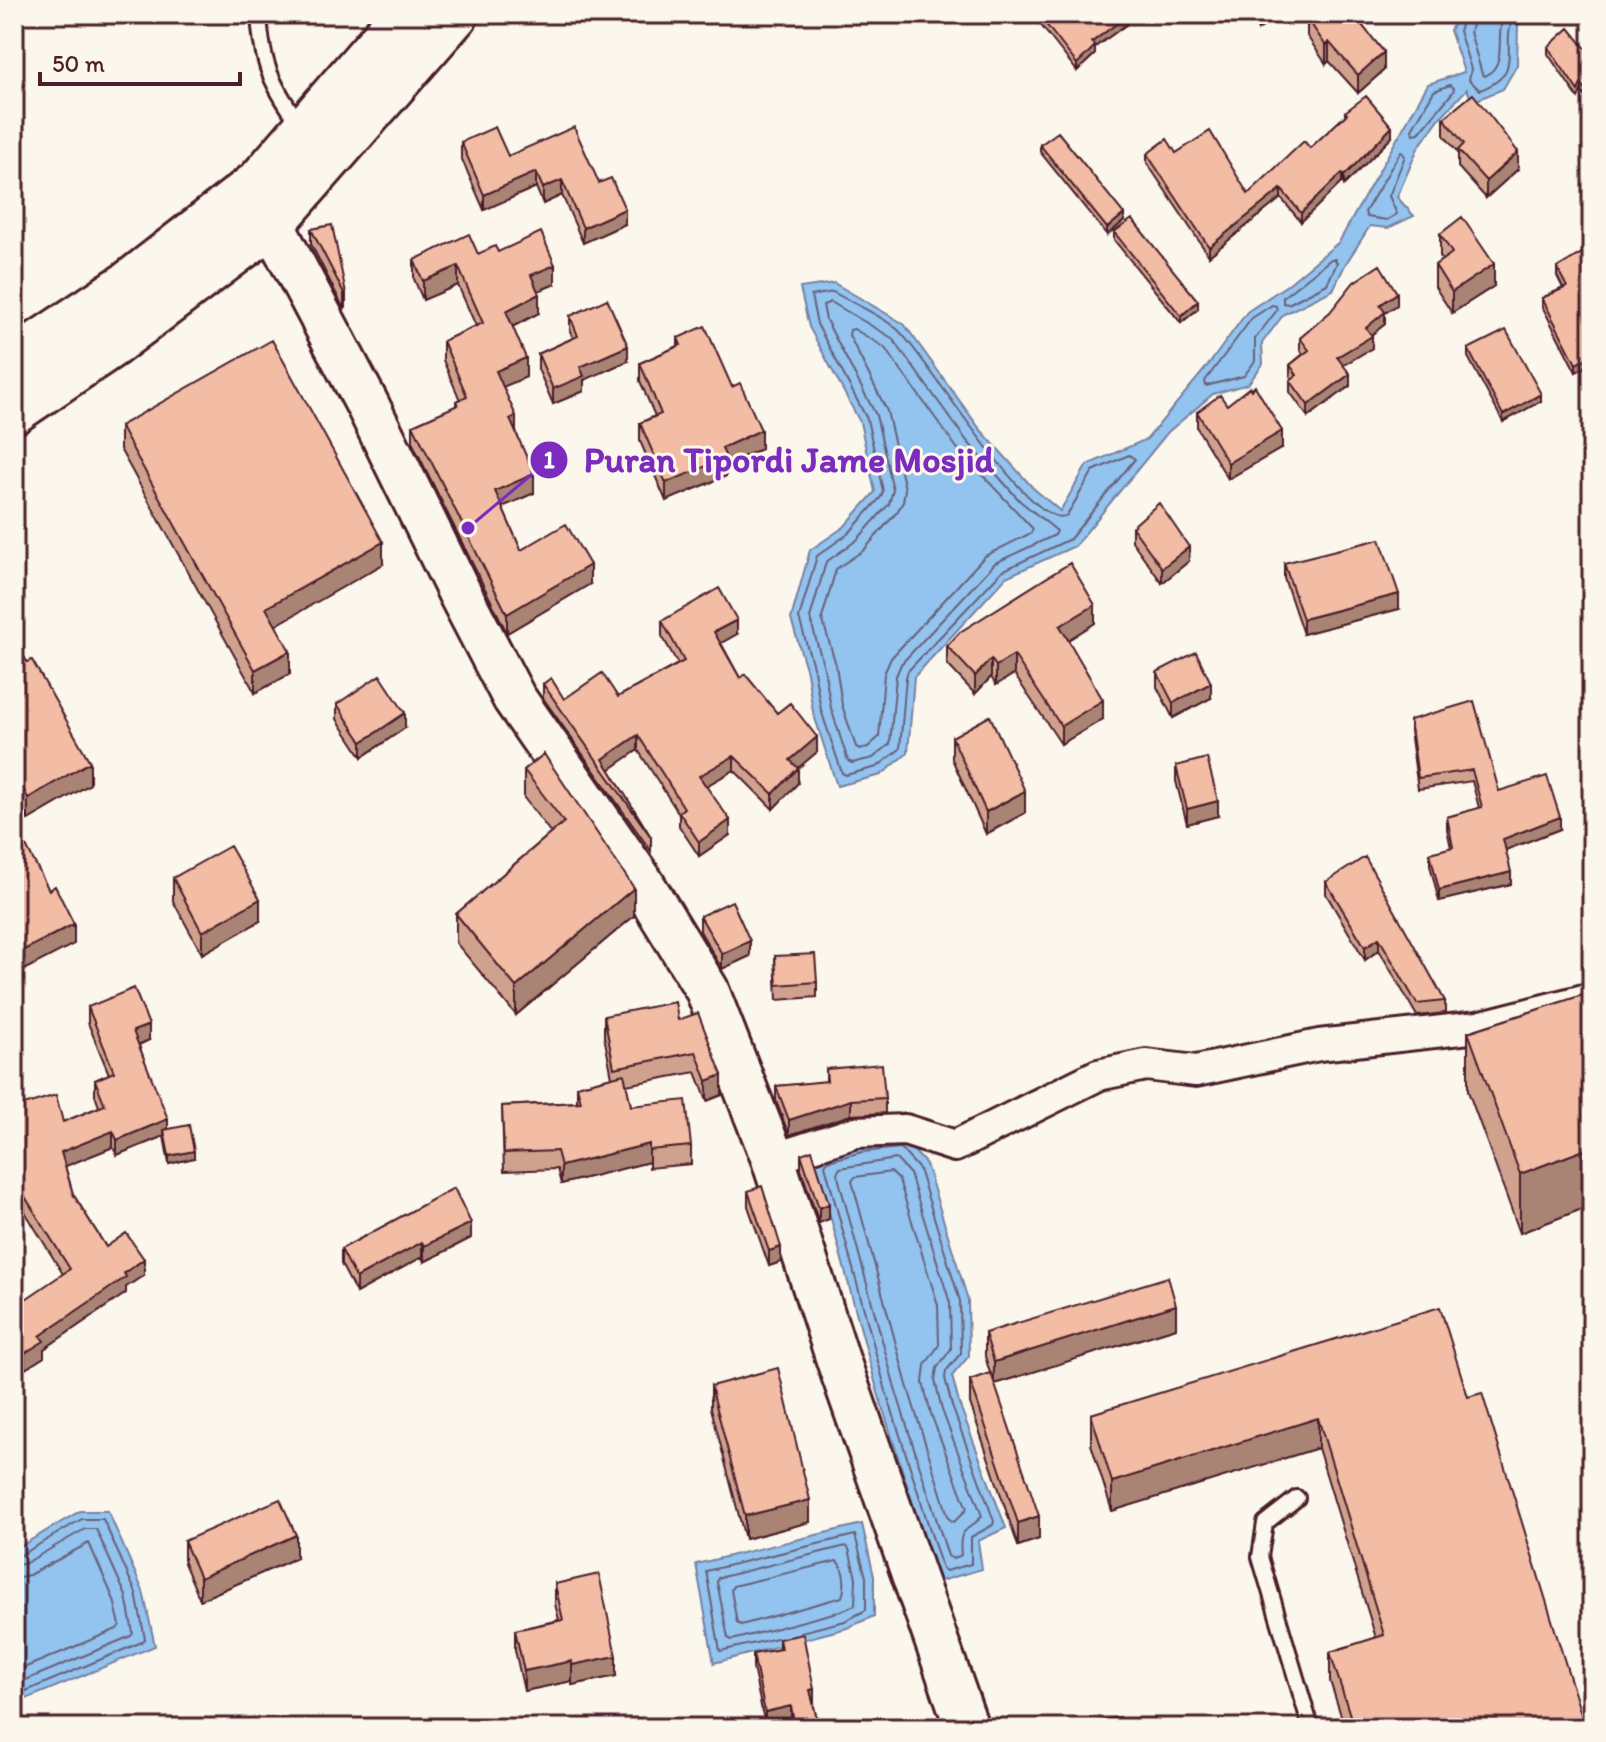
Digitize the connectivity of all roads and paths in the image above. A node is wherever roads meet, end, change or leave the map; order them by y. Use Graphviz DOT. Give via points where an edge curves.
graph roads {
  1 [pos="259,14"];
  2 [pos="404,14"];
  3 [pos="456,14"];
  4 [pos="303,131"];
  5 [pos="273,204"];
  6 [pos="14,360"];
  7 [pos="14,411"];
  8 [pos="1592,998"];
  9 [pos="773,1159"];
  10 [pos="1297,1498"];
  11 [pos="967,1728"];
  12 [pos="1311,1728"];
  1 -- 4 [label="lane" via="261,48 272,83"];
  2 -- 4 [label="highway"];
  3 -- 5 [label="highway"];
  4 -- 5 [label="highway"];
  5 -- 6 [label="highway" via="128,284"];
  5 -- 7 [label="highway" via="113,344"];
  5 -- 9 [label="street" via="514,698 639,878 707,990"];
  8 -- 9 [label="street" via="1478,1027 1319,1045 1196,1071 1146,1065 1098,1075 955,1146 905,1130 856,1132"];
  9 -- 11 [label="street"];
  10 -- 12 [label="lane" via="1265,1523 1260,1557"];
}
